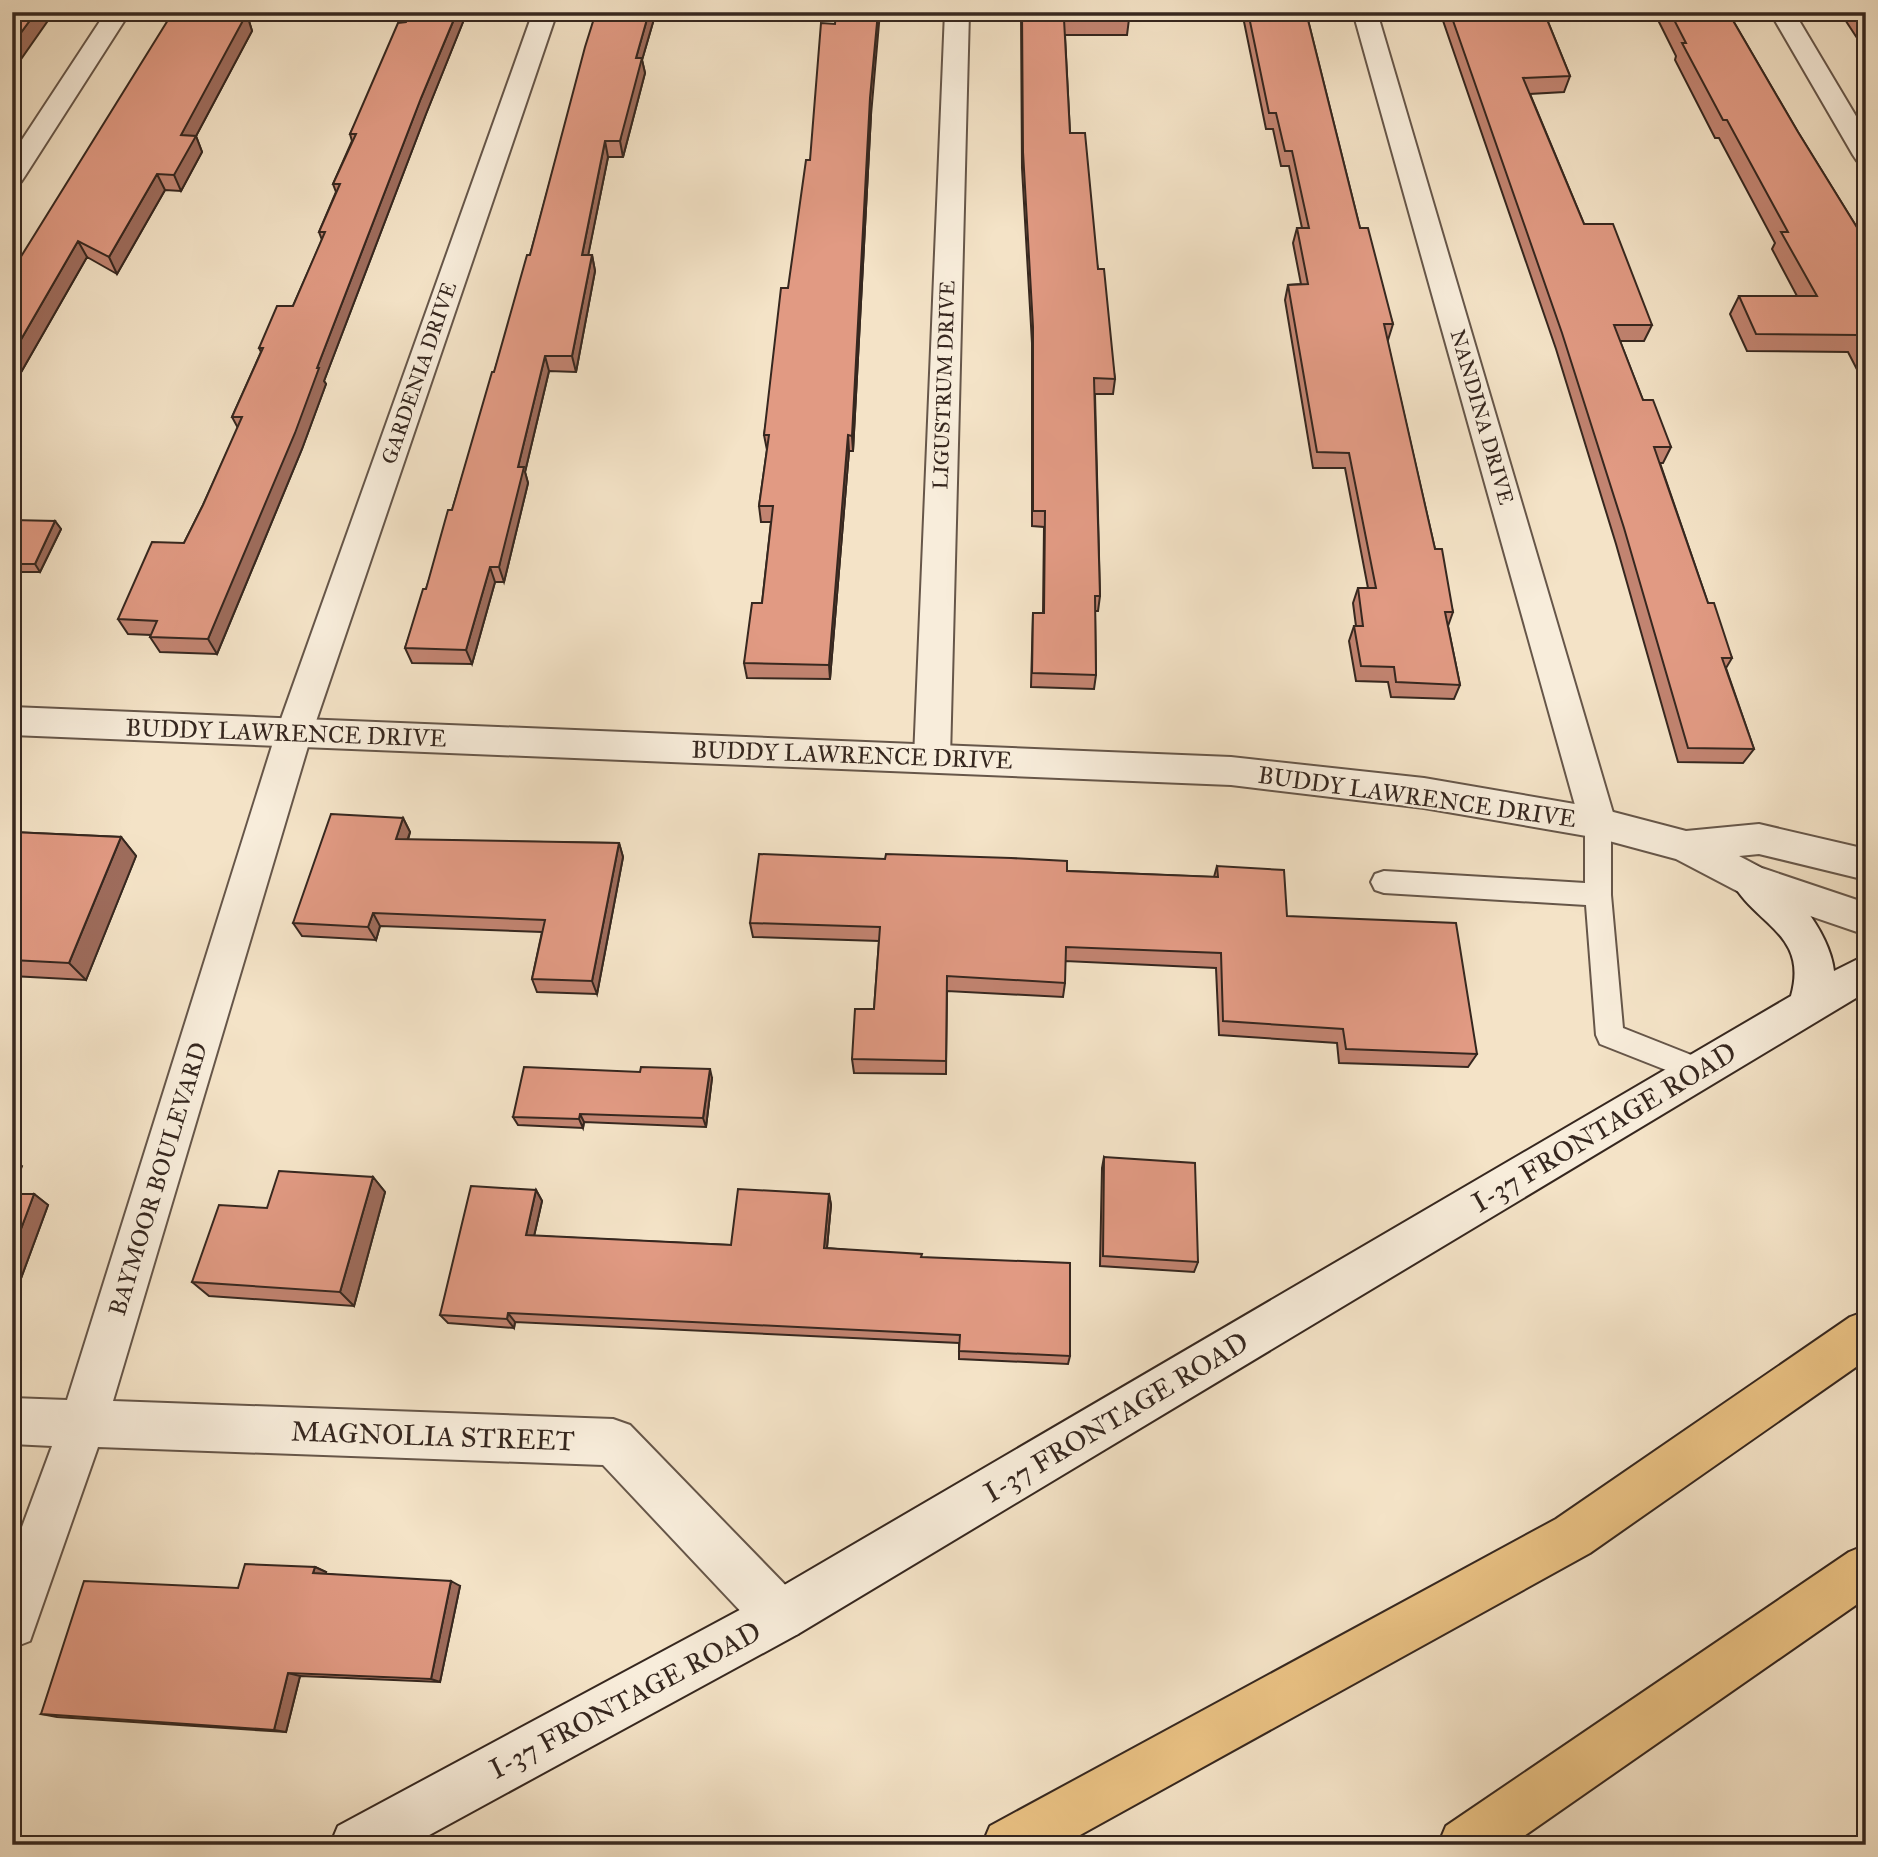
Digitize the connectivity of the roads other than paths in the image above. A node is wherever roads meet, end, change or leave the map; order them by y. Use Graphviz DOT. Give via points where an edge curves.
graph roads {
  1 [pos="118,12"];
  2 [pos="545,12"];
  3 [pos="957,12"];
  4 [pos="1365,12"];
  5 [pos="1782,12"];
  6 [pos="1866,155"];
  7 [pos="12,176"];
  8 [pos="12,721"];
  9 [pos="294,733"];
  10 [pos="932,758"];
  11 [pos="1598,822"];
  12 [pos="1686,846"];
  13 [pos="1866,865"];
  14 [pos="1750,880"];
  15 [pos="1384,882"];
  16 [pos="1598,895"];
  17 [pos="1866,919"];
  18 [pos="1866,972"];
  19 [pos="1808,1007"];
  20 [pos="1699,1071"];
  21 [pos="1866,1333"];
  22 [pos="12,1421"];
  23 [pos="83,1423"];
  24 [pos="1866,1569"];
  25 [pos="780,1616"];
  26 [pos="12,1623"];
  27 [pos="357,1845"];
  28 [pos="1009,1845"];
  29 [pos="1465,1845"];
  1 -- 7 [label="street"];
  2 -- 9 [label="street, GARDENIA DRIVE"];
  3 -- 10 [label="street, LIGUSTRUM DRIVE"];
  4 -- 11 [label="street, NANDINA DRIVE"];
  5 -- 6 [label="street"];
  8 -- 9 [label="street, BUDDY LAWRENCE DRIVE"];
  9 -- 10 [label="street, BUDDY LAWRENCE DRIVE"];
  9 -- 23 [label="street, BAYMOOR BOULEVARD"];
  10 -- 11 [label="street, BUDDY LAWRENCE DRIVE" via="1231,771 1424,793"];
  11 -- 12 [label="street, BUDDY LAWRENCE DRIVE"];
  11 -- 16 [label="lane"];
  12 -- 13 [label="street, BUDDY LAWRENCE DRIVE" via="1759,839"];
  12 -- 14 [label="street, BUDDY LAWRENCE DRIVE"];
  14 -- 17 [label="street, BUDDY LAWRENCE DRIVE"];
  14 -- 19 [label="street" via="1790,917 1805,940 1816,973"];
  15 -- 16 [label="lane"];
  16 -- 20 [label="lane" via="1610,1035"];
  18 -- 19 [label="street, I-37 FRONTAGE ROAD"];
  19 -- 20 [label="street, I-37 FRONTAGE ROAD"];
  20 -- 25 [label="street, I-37 FRONTAGE ROAD"];
  21 -- 28 [label="highway" via="1573,1536"];
  22 -- 23 [label="street, MAGNOLIA STREET"];
  23 -- 25 [label="street, MAGNOLIA STREET" via="613,1442"];
  23 -- 26 [label="street, BAYMOOR BOULEVARD"];
  24 -- 29 [label="highway"];
  25 -- 27 [label="street, I-37 FRONTAGE ROAD"];
}
